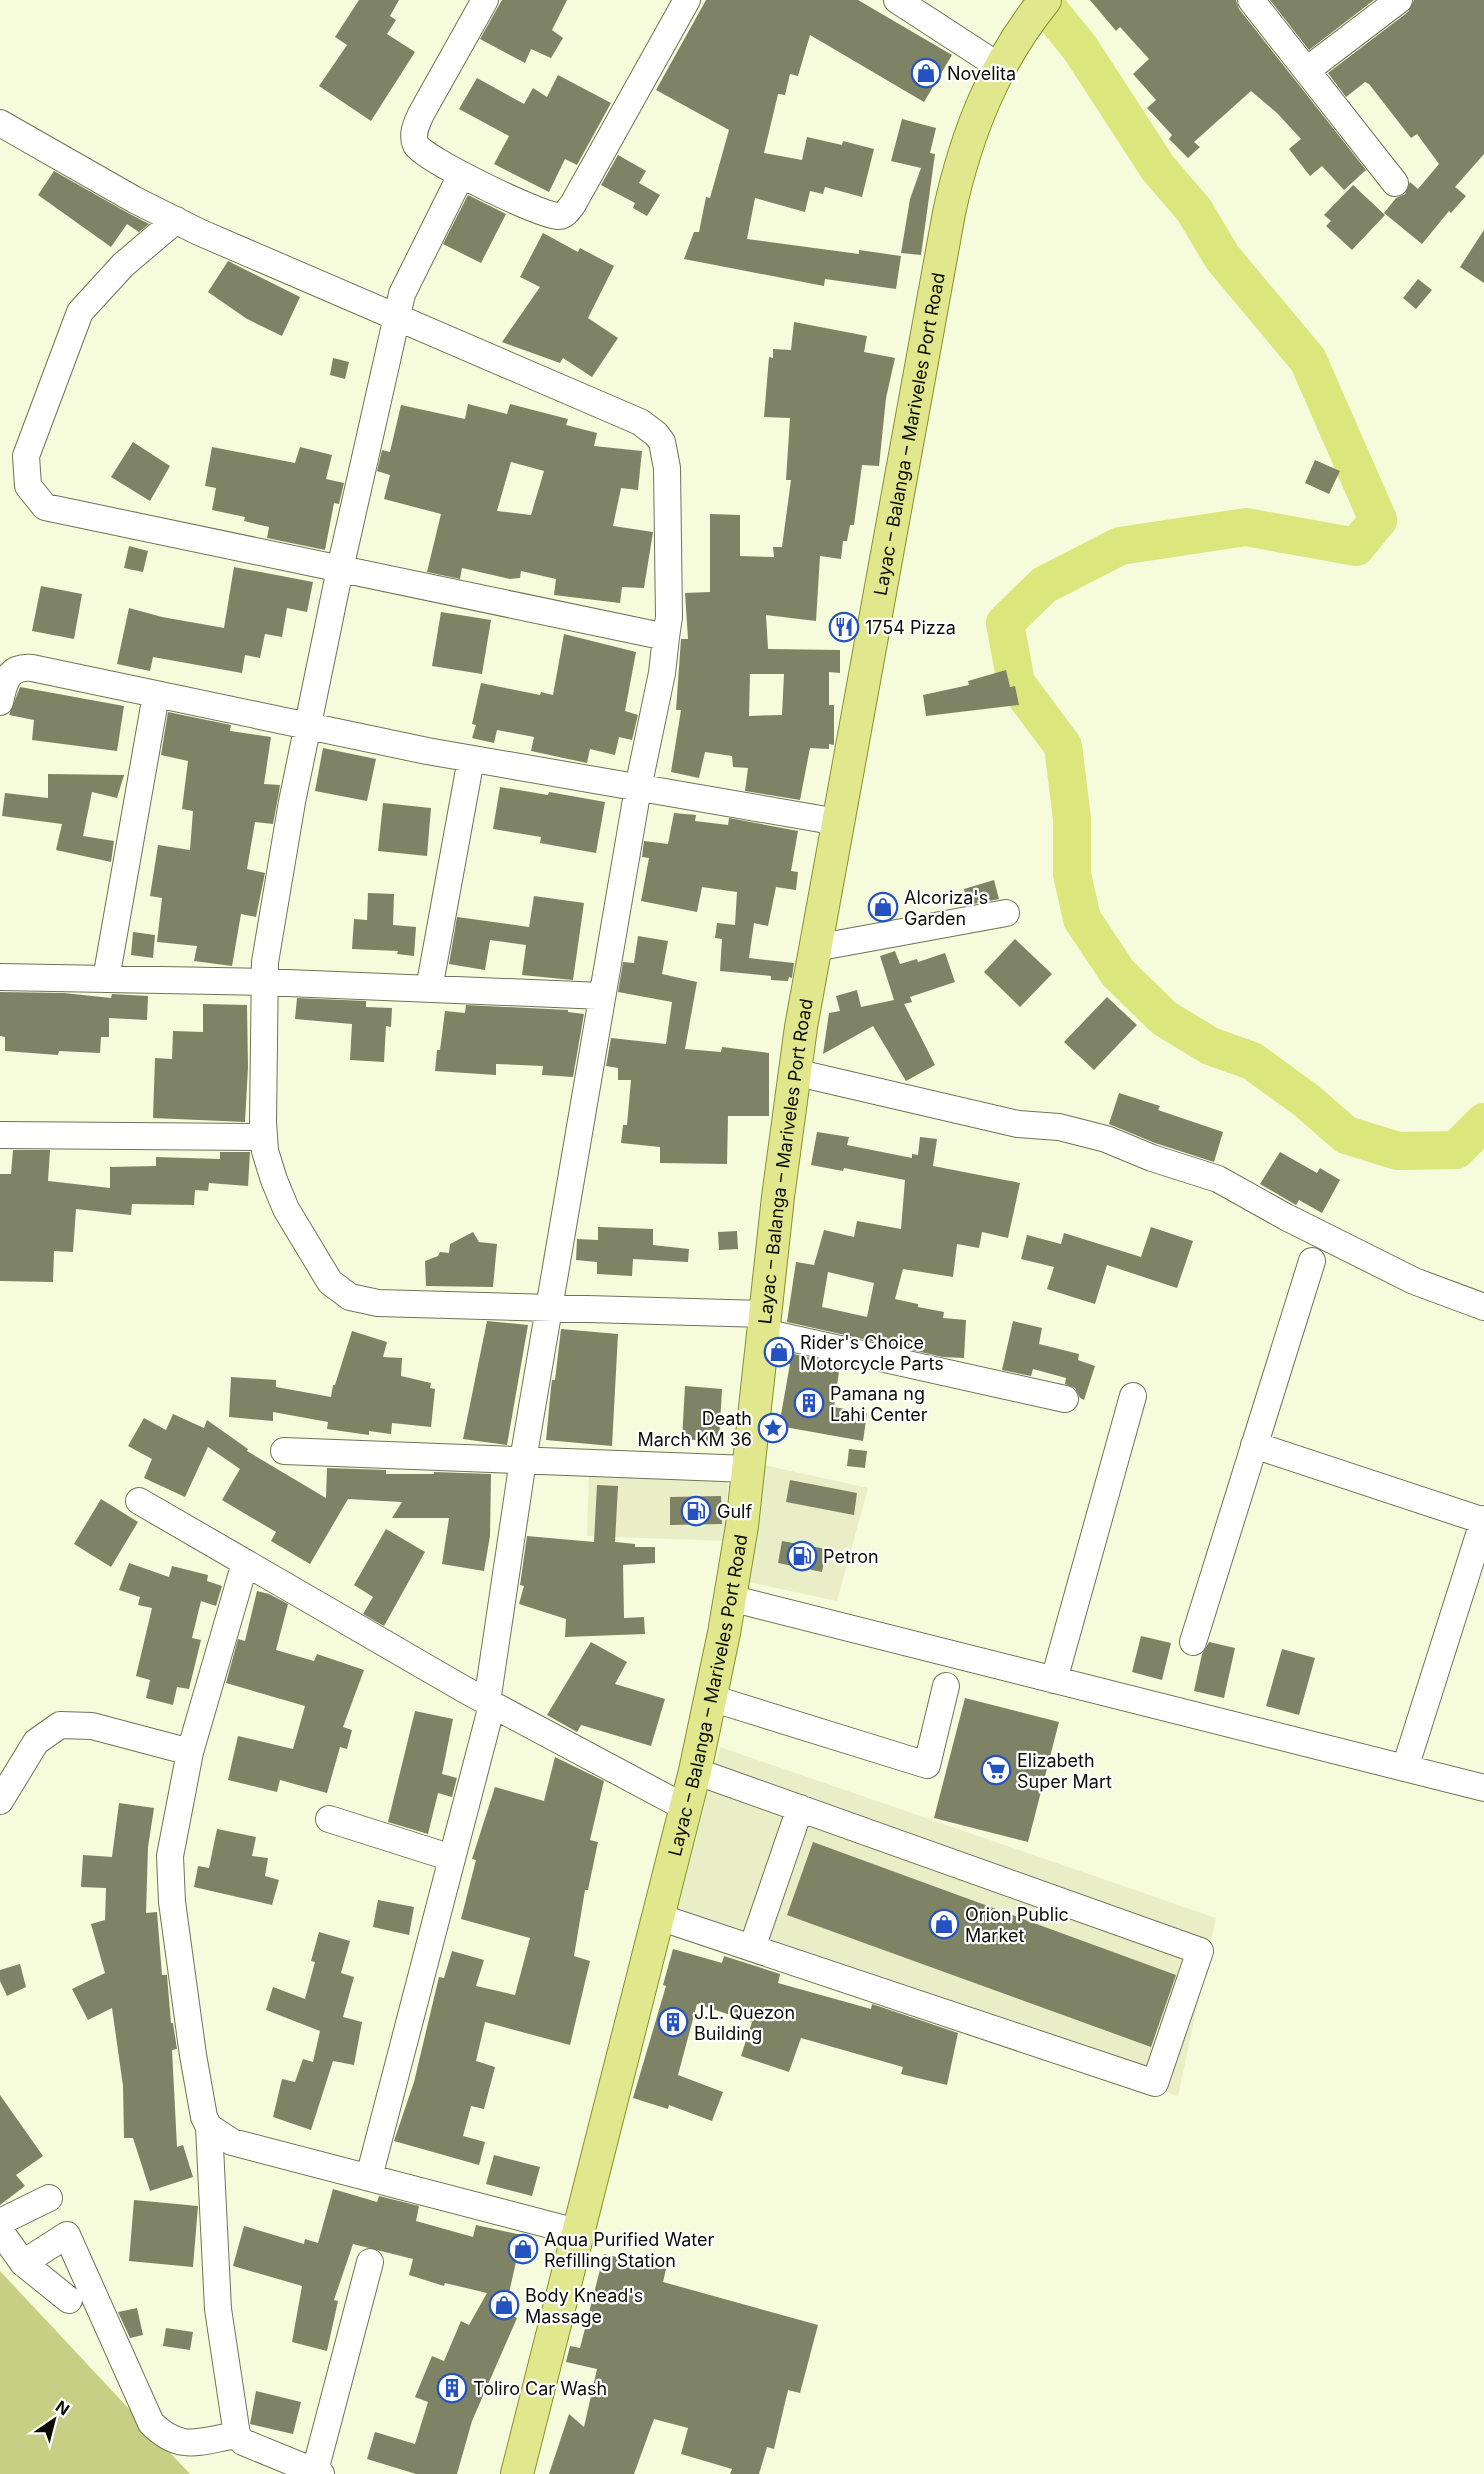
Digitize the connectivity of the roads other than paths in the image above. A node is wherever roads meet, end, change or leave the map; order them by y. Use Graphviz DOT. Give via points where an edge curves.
graph roads {
  1 [pos="485,0"];
  2 [pos="687,0"];
  3 [pos="897,0"];
  4 [pos="1251,0"];
  5 [pos="1399,0"];
  6 [pos="1041,5"];
  7 [pos="1000,67"];
  8 [pos="1307,70"];
  9 [pos="0,123"];
  10 [pos="461,175"];
  11 [pos="1395,183"];
  12 [pos="176,220"];
  13 [pos="398,317"];
  14 [pos="340,569"];
  15 [pos="666,637"];
  16 [pos="156,694"];
  17 [pos="0,702"];
  18 [pos="308,726"];
  19 [pos="471,759"];
  20 [pos="638,788"];
  21 [pos="838,822"];
  22 [pos="1006,913"];
  23 [pos="815,948"];
  24 [pos="0,977"];
  25 [pos="106,979"];
  26 [pos="264,982"];
  27 [pos="429,989"];
  28 [pos="602,996"];
  29 [pos="794,1072"];
  30 [pos="0,1135"];
  31 [pos="264,1137"];
  32 [pos="1312,1262"];
  33 [pos="549,1306"];
  34 [pos="1484,1307"];
  35 [pos="764,1323"];
  36 [pos="1133,1396"];
  37 [pos="1065,1399"];
  38 [pos="1254,1445"];
  39 [pos="284,1451"];
  40 [pos="523,1460"];
  41 [pos="749,1469"];
  42 [pos="139,1501"];
  43 [pos="1484,1520"];
  44 [pos="245,1563"];
  45 [pos="730,1598"];
  46 [pos="1193,1642"];
  47 [pos="1054,1680"];
  48 [pos="946,1686"];
  49 [pos="711,1698"];
  50 [pos="489,1703"];
  51 [pos="190,1752"];
  52 [pos="1405,1768"];
  53 [pos="695,1771"];
  54 [pos="1484,1788"];
  55 [pos="0,1801"];
  56 [pos="686,1808"];
  57 [pos="800,1808"];
  58 [pos="329,1819"];
  59 [pos="452,1858"];
  60 [pos="659,1917"];
  61 [pos="752,1948"];
  62 [pos="209,2127"];
  63 [pos="369,2177"];
  64 [pos="49,2198"];
  65 [pos="0,2222"];
  66 [pos="0,2231"];
  67 [pos="578,2232"];
  68 [pos="370,2262"];
  69 [pos="23,2263"];
  70 [pos="69,2300"];
  71 [pos="237,2434"];
  72 [pos="289,2468"];
  73 [pos="318,2473"];
  74 [pos="517,2474"];
  1 -- 10 [label="street" via="421,114 414,135 423,153"];
  2 -- 10 [label="street" via="573,204 563,215 551,215"];
  3 -- 7 [label="street"];
  4 -- 8 [label="street"];
  5 -- 8 [label="street"];
  6 -- 7 [label="main road, Layac – Balanga – Mariveles Port Road"];
  7 -- 21 [label="main road, Layac – Balanga – Mariveles Port Road" via="966,143 949,213"];
  8 -- 11 [label="street"];
  9 -- 12 [label="street"];
  10 -- 13 [label="street" via="412,270"];
  12 -- 13 [label="street"];
  12 -- 14 [label="street" via="123,265 80,312 26,456 28,486 45,507"];
  13 -- 14 [label="street"];
  13 -- 15 [label="street" via="640,422 656,434 662,442 667,468"];
  14 -- 15 [label="street"];
  14 -- 18 [label="street"];
  15 -- 20 [label="street"];
  16 -- 17 [label="street" via="23,668 8,675"];
  16 -- 18 [label="street"];
  16 -- 25 [label="street"];
  18 -- 19 [label="street"];
  18 -- 26 [label="street"];
  19 -- 20 [label="street"];
  19 -- 27 [label="street"];
  20 -- 21 [label="street"];
  20 -- 28 [label="street"];
  21 -- 23 [label="main road, Layac – Balanga – Mariveles Port Road"];
  22 -- 23 [label="street"];
  23 -- 29 [label="main road, Layac – Balanga – Mariveles Port Road"];
  24 -- 25 [label="street"];
  25 -- 26 [label="street"];
  26 -- 27 [label="street"];
  26 -- 31 [label="street"];
  27 -- 28 [label="street"];
  28 -- 33 [label="street"];
  29 -- 34 [label="street" via="1018,1124 1059,1127 1106,1139 1218,1179 1414,1281"];
  29 -- 35 [label="main road, Layac – Balanga – Mariveles Port Road"];
  30 -- 31 [label="street"];
  31 -- 33 [label="street" via="286,1209 323,1272 342,1293 378,1303"];
  32 -- 38 [label="street"];
  33 -- 35 [label="street"];
  33 -- 40 [label="street"];
  35 -- 37 [label="street"];
  35 -- 41 [label="main road, Layac – Balanga – Mariveles Port Road"];
  36 -- 47 [label="street"];
  38 -- 43 [label="street"];
  38 -- 46 [label="street"];
  39 -- 40 [label="street"];
  40 -- 41 [label="street"];
  40 -- 50 [label="street"];
  41 -- 45 [label="main road, Layac – Balanga – Mariveles Port Road"];
  42 -- 44 [label="street"];
  43 -- 52 [label="street"];
  44 -- 50 [label="street"];
  44 -- 51 [label="street"];
  45 -- 47 [label="street"];
  45 -- 49 [label="main road, Layac – Balanga – Mariveles Port Road"];
  47 -- 52 [label="street"];
  48 -- 49 [label="street" via="927,1765"];
  49 -- 53 [label="main road, Layac – Balanga – Mariveles Port Road"];
  50 -- 56 [label="street"];
  50 -- 59 [label="street"];
  51 -- 55 [label="street" via="93,1726 60,1725 36,1742"];
  51 -- 62 [label="street" via="170,1856 171,1890 193,2055"];
  52 -- 54 [label="street"];
  53 -- 56 [label="main road, Layac – Balanga – Mariveles Port Road"];
  53 -- 57 [label="street"];
  56 -- 60 [label="main road, Layac – Balanga – Mariveles Port Road"];
  57 -- 61 [label="street"];
  57 -- 61 [label="street" via="1200,1951 1155,2083"];
  58 -- 59 [label="street"];
  59 -- 63 [label="street"];
  60 -- 61 [label="street"];
  60 -- 67 [label="main road, Layac – Balanga – Mariveles Port Road"];
  62 -- 63 [label="street" via="232,2142"];
  62 -- 71 [label="street" via="218,2309"];
  63 -- 67 [label="street"];
  64 -- 65 [label="street"];
  66 -- 69 [label="street"];
  67 -- 74 [label="main road, Layac – Balanga – Mariveles Port Road"];
  68 -- 73 [label="street"];
  69 -- 70 [label="street"];
  69 -- 71 [label="street" via="67,2235 151,2423 164,2436 181,2444"];
  71 -- 72 [label="street" via="243,2442"];
  72 -- 73 [label="street"];
}
